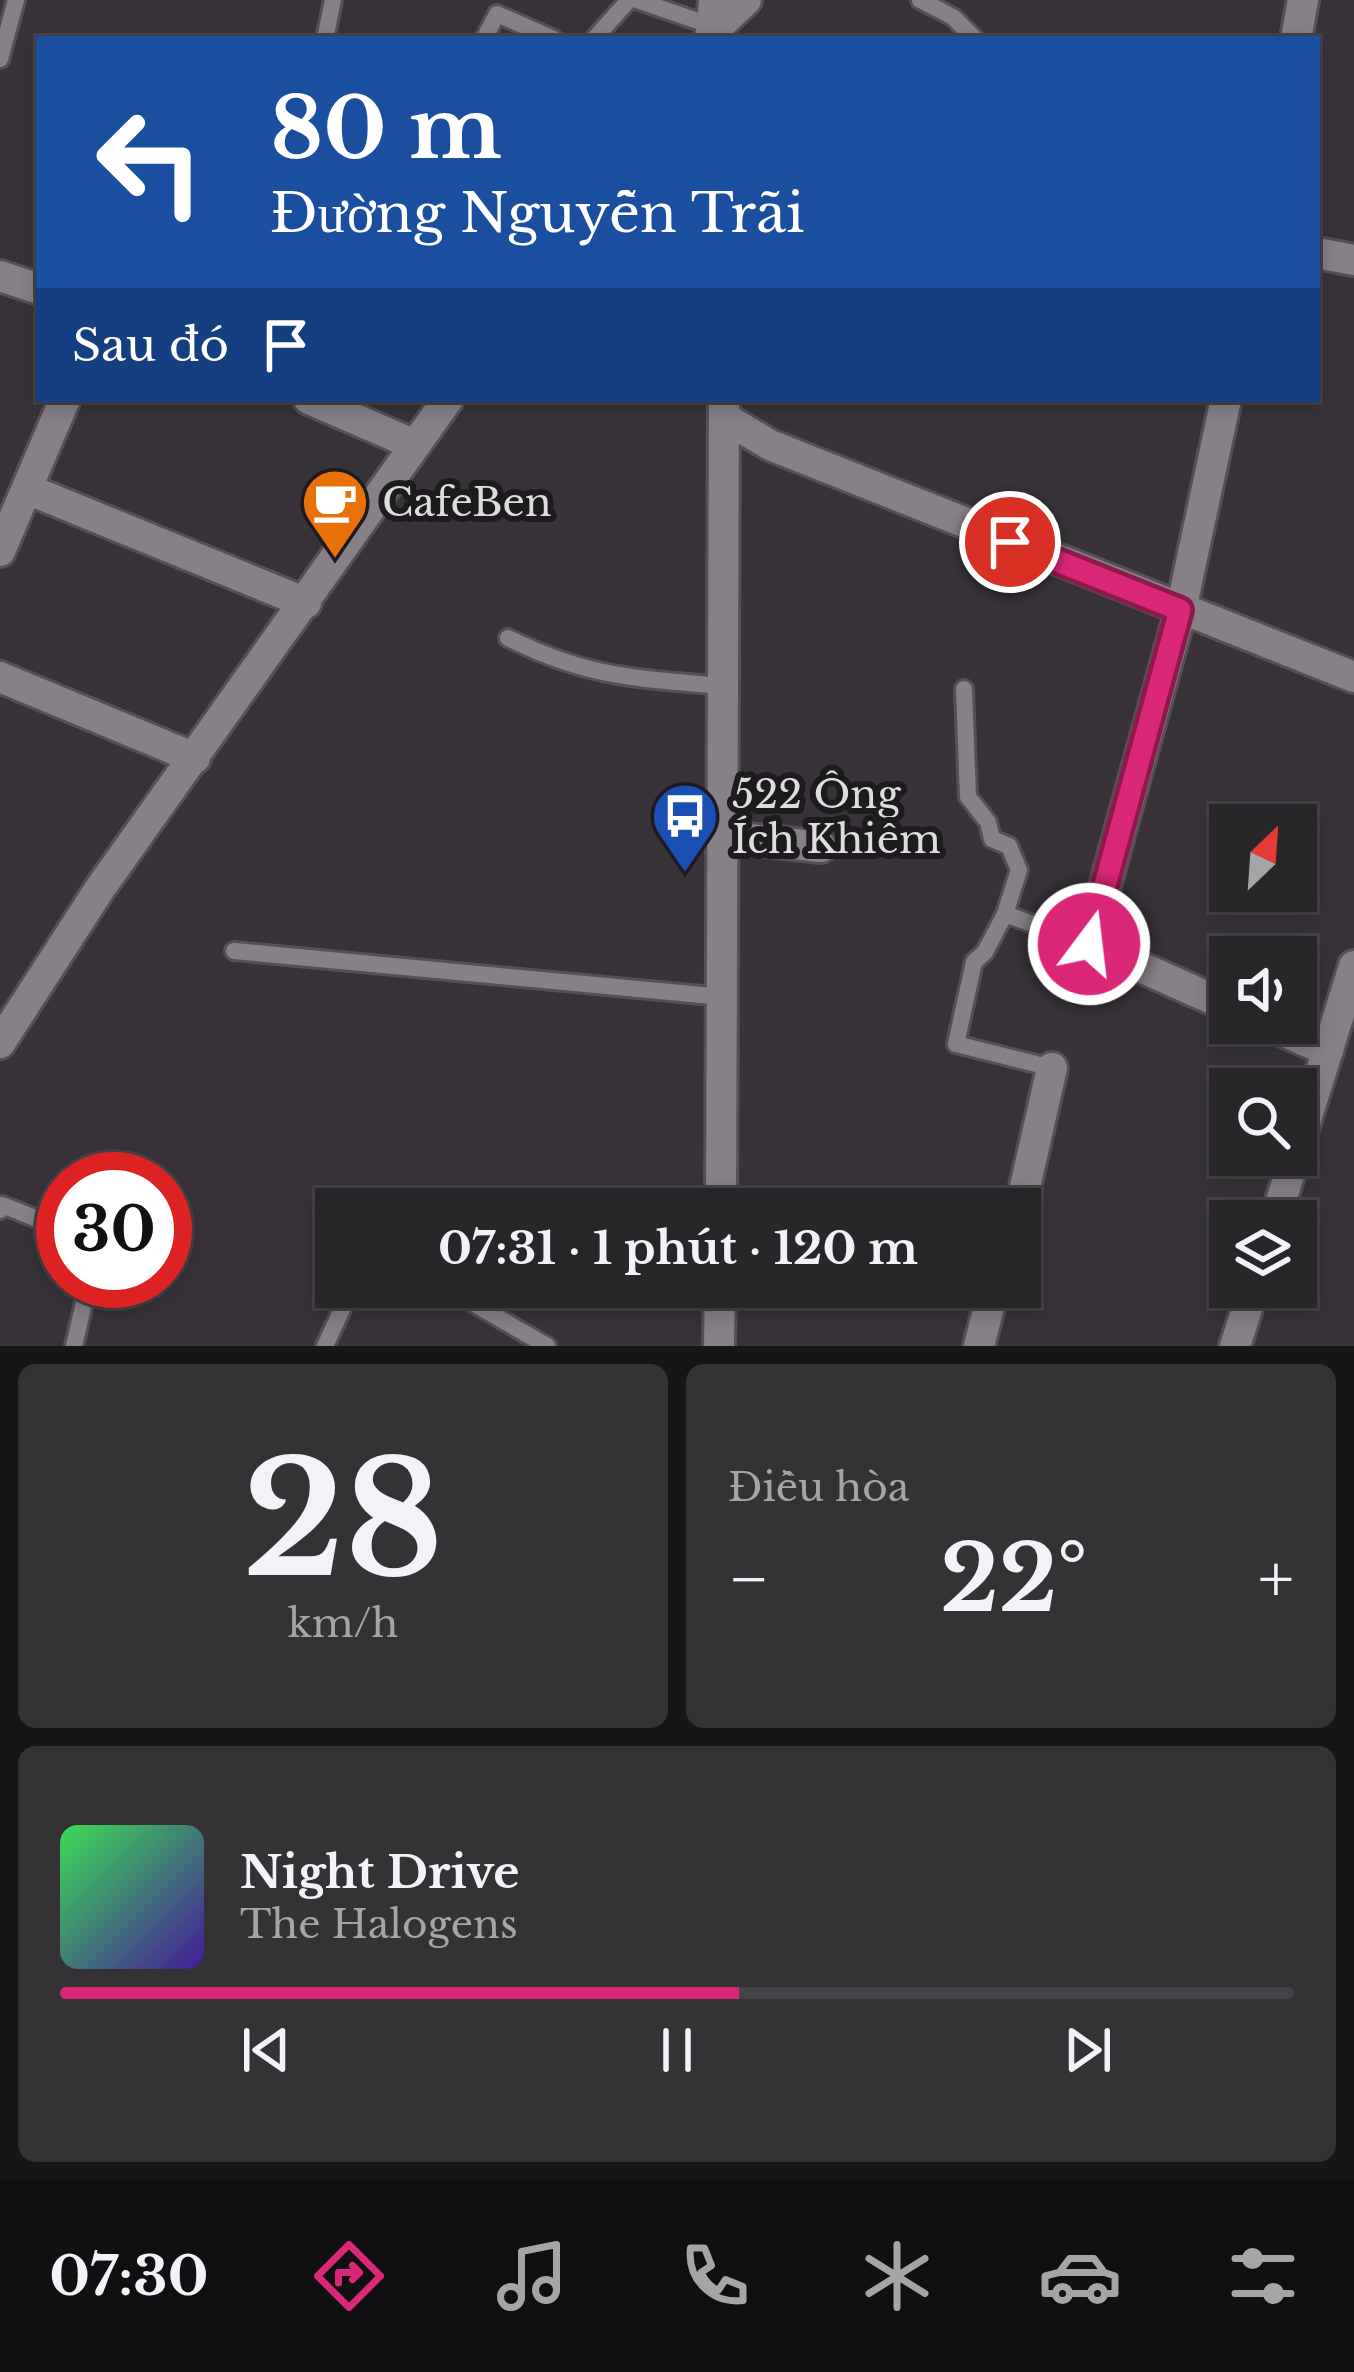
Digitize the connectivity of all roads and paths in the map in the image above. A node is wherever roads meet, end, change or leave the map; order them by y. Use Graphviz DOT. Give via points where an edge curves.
graph roads {
  1 [pos="16,0"];
  2 [pos="333,0"];
  3 [pos="633,0"];
  4 [pos="746,0"];
  5 [pos="920,0"];
  6 [pos="1303,0"];
  7 [pos="711,27"];
  8 [pos="326,36"];
  9 [pos="485,36"];
  10 [pos="547,36"];
  11 [pos="597,36"];
  12 [pos="973,36"];
  13 [pos="1297,36"];
  14 [pos="0,59"];
  15 [pos="1320,254"];
  16 [pos="1354,260"];
  17 [pos="0,276"];
  18 [pos="36,289"];
  19 [pos="64,402"];
  20 [pos="316,402"];
  21 [pos="446,402"];
  22 [pos="1225,402"];
  23 [pos="725,408"];
  24 [pos="415,445"];
  25 [pos="27,489"];
  26 [pos="0,551"];
  27 [pos="307,603"];
  28 [pos="1180,610"];
  29 [pos="508,638"];
  30 [pos="0,677"];
  31 [pos="1354,677"];
  32 [pos="723,686"];
  33 [pos="964,689"];
  34 [pos="195,758"];
  35 [pos="722,836"];
  36 [pos="821,848"];
  37 [pos="1005,914"];
  38 [pos="1089,944"];
  39 [pos="234,950"];
  40 [pos="1354,966"];
  41 [pos="723,997"];
  42 [pos="1209,998"];
  43 [pos="0,1043"];
  44 [pos="1312,1044"];
  45 [pos="1328,1051"];
  46 [pos="1052,1068"];
  47 [pos="1317,1086"];
  48 [pos="721,1188"];
  49 [pos="1025,1188"];
  50 [pos="0,1210"];
  51 [pos="36,1218"];
  52 [pos="83,1308"];
  53 [pos="343,1308"];
  54 [pos="481,1308"];
  55 [pos="720,1308"];
  56 [pos="989,1308"];
  57 [pos="1247,1308"];
  58 [pos="74,1346"];
  59 [pos="325,1346"];
  60 [pos="547,1346"];
  61 [pos="719,1346"];
  62 [pos="979,1346"];
  63 [pos="1235,1346"];
  1 -- 14 [label="lane"];
  2 -- 8 [label="lane"];
  3 -- 7 [label="lane"];
  3 -- 11 [label="lane"];
  4 -- 7 [label="street"];
  5 -- 12 [label="lane"];
  6 -- 13 [label="street"];
  9 -- 10 [label="lane" via="496,14"];
  15 -- 16 [label="street"];
  17 -- 18 [label="street"];
  19 -- 25 [label="street"];
  20 -- 24 [label="street"];
  21 -- 24 [label="street"];
  22 -- 28 [label="street"];
  23 -- 28 [label="street" via="770,445"];
  23 -- 32 [label="street"];
  24 -- 27 [label="street"];
  25 -- 26 [label="street"];
  25 -- 27 [label="street"];
  27 -- 34 [label="street"];
  28 -- 31 [label="street"];
  28 -- 38 [label="street"];
  29 -- 32 [label="lane" via="598,674"];
  30 -- 34 [label="street"];
  32 -- 35 [label="street"];
  33 -- 37 [label="lane" via="968,797 1019,869"];
  34 -- 43 [label="street"];
  35 -- 36 [label="street"];
  35 -- 41 [label="street"];
  37 -- 38 [label="lane"];
  37 -- 46 [label="lane" via="974,962 956,1044"];
  38 -- 42 [label="street"];
  39 -- 41 [label="lane"];
  40 -- 45 [label="street"];
  41 -- 48 [label="street"];
  44 -- 45 [label="street"];
  45 -- 47 [label="street"];
  46 -- 49 [label="street"];
  50 -- 51 [label="lane" via="2,1204"];
  52 -- 58 [label="lane"];
  53 -- 59 [label="lane"];
  54 -- 60 [label="lane"];
  55 -- 61 [label="street"];
  56 -- 62 [label="street"];
  57 -- 63 [label="street"];
}
